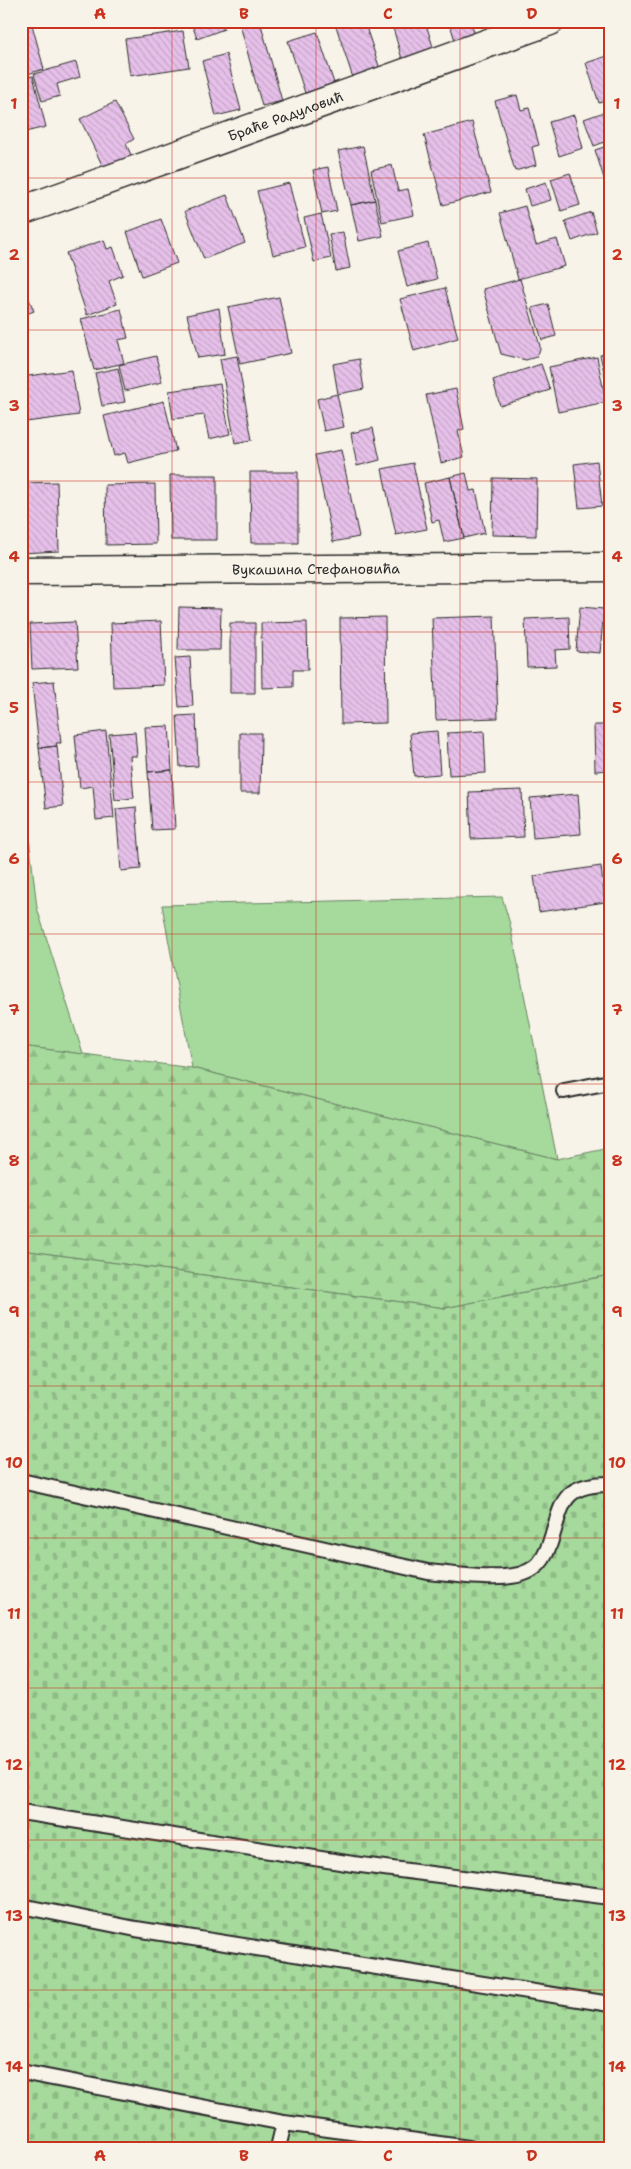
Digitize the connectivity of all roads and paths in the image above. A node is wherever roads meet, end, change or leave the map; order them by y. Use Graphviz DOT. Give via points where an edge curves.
graph roads {
  1 [pos="550,21"];
  2 [pos="21,211"];
  3 [pos="610,567"];
  4 [pos="21,572"];
  5 [pos="610,1082"];
  6 [pos="564,1092"];
  7 [pos="21,1481"];
  8 [pos="610,1484"];
  9 [pos="21,1812"];
  10 [pos="610,1897"];
  11 [pos="21,1906"];
  12 [pos="610,2004"];
  13 [pos="21,2072"];
  14 [pos="284,2123"];
  15 [pos="278,2148"];
  16 [pos="469,2148"];
  1 -- 2 [label="street, Браће Радуловић"];
  3 -- 4 [label="street, Вукашина Стефановића"];
  5 -- 6 [label="lane"];
  7 -- 8 [label="lane" via="428,1572 497,1577 534,1569 546,1555 565,1498 578,1488"];
  9 -- 10 [label="lane" via="353,1864"];
  11 -- 12 [label="lane" via="136,1929"];
  13 -- 14 [label="lane"];
  14 -- 15 [label="lane"];
  14 -- 16 [label="lane"];
}
